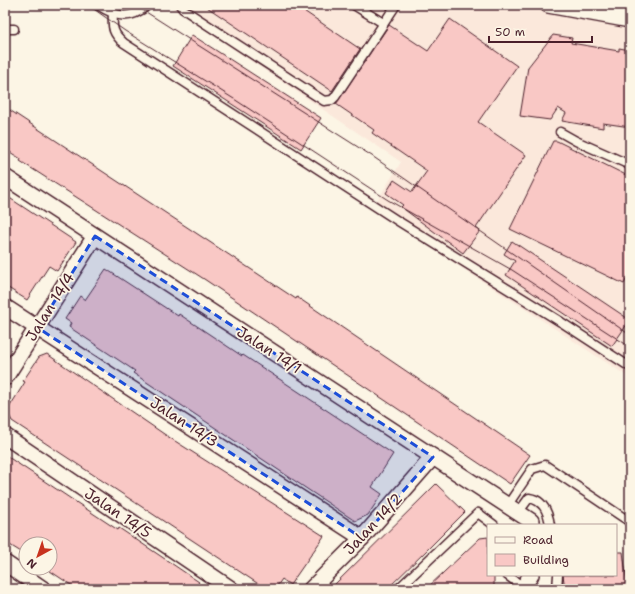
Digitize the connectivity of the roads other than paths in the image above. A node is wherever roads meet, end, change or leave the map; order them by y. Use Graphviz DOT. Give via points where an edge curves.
graph roads {
  1 [pos="98,5"];
  2 [pos="148,5"];
  3 [pos="180,5"];
  4 [pos="354,5"];
  5 [pos="396,5"];
  6 [pos="550,5"];
  7 [pos="597,9"];
  8 [pos="113,14"];
  9 [pos="630,20"];
  10 [pos="383,24"];
  11 [pos="560,132"];
  12 [pos="630,165"];
  13 [pos="5,177"];
  14 [pos="95,236"];
  15 [pos="5,307"];
  16 [pos="38,328"];
  17 [pos="630,367"];
  18 [pos="5,378"];
  19 [pos="5,436"];
  20 [pos="433,457"];
  21 [pos="513,510"];
  22 [pos="630,522"];
  23 [pos="493,524"];
  24 [pos="531,524"];
  25 [pos="550,524"];
  26 [pos="362,538"];
  27 [pos="5,563"];
  28 [pos="509,576"];
  29 [pos="558,576"];
  30 [pos="525,584"];
  31 [pos="228,588"];
  32 [pos="43,589"];
  33 [pos="311,589"];
  34 [pos="398,589"];
  35 [pos="557,589"];
  1 -- 8 [label="lane"];
  2 -- 8 [label="lane" via="140,12 128,16"];
  3 -- 10 [label="lane" via="324,101 335,97"];
  4 -- 10 [label="lane"];
  5 -- 10 [label="lane"];
  6 -- 7 [label="street"];
  7 -- 9 [label="street"];
  8 -- 17 [label="lane" via="112,29 124,43 398,221"];
  11 -- 12 [label="lane"];
  13 -- 14 [label="street, Jalan 14/1"];
  14 -- 16 [label="street, Jalan 14/4"];
  14 -- 20 [label="street, Jalan 14/1"];
  15 -- 16 [label="street, Jalan 14/3"];
  16 -- 18 [label="street, Jalan 14/4"];
  16 -- 26 [label="street, Jalan 14/3"];
  19 -- 31 [label="street, Jalan 14/5"];
  20 -- 21 [label="street, Jalan 14/1"];
  20 -- 26 [label="street, Jalan 14/2"];
  21 -- 22 [label="lane" via="532,469 544,465"];
  21 -- 24 [label="street, Jalan 14/1"];
  21 -- 25 [label="lane" via="529,498 536,499 544,504"];
  23 -- 34 [label="lane" via="478,513"];
  26 -- 33 [label="street, Jalan 14/2"];
  27 -- 32 [label="street"];
  28 -- 30 [label="lane"];
  29 -- 35 [label="lane"];
}
